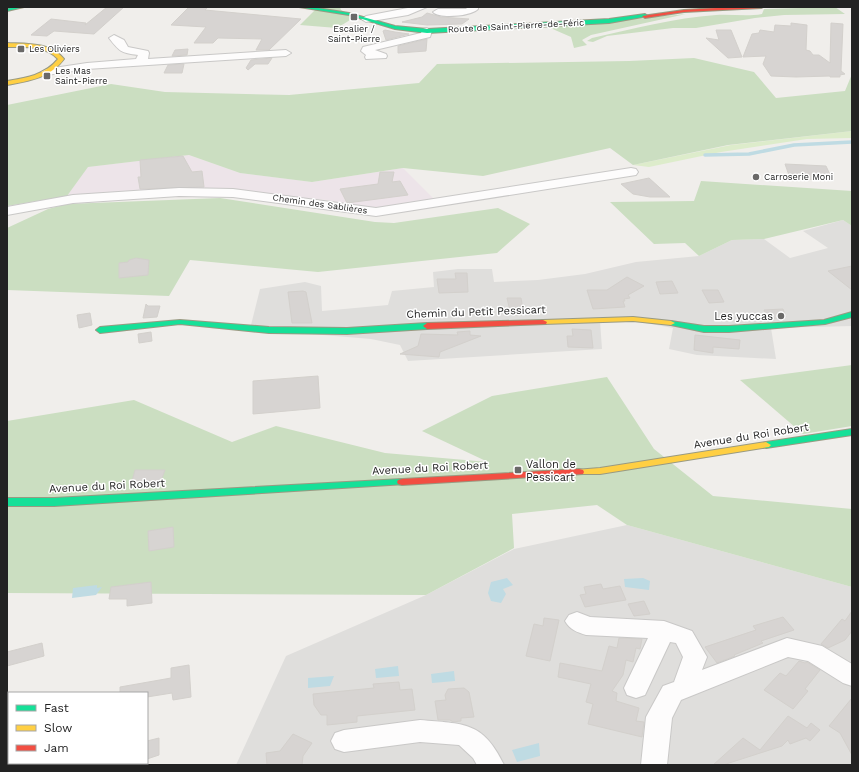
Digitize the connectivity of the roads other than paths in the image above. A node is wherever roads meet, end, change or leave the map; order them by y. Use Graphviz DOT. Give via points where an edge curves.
graph roads {
  1 [pos="22,7"];
  2 [pos="301,7"];
  3 [pos="422,7"];
  4 [pos="473,7"];
  5 [pos="732,7"];
  6 [pos="761,7"];
  7 [pos="7,10"];
  8 [pos="438,12"];
  9 [pos="366,19"];
  10 [pos="427,30"];
  11 [pos="114,38"];
  12 [pos="7,45"];
  13 [pos="286,53"];
  14 [pos="370,57"];
  15 [pos="141,62"];
  16 [pos="47,72"];
  17 [pos="7,83"];
  18 [pos="632,172"];
  19 [pos="7,211"];
  20 [pos="852,314"];
  21 [pos="100,330"];
  22 [pos="852,432"];
  23 [pos="7,502"];
  24 [pos="577,621"];
  25 [pos="664,630"];
  26 [pos="852,676"];
  27 [pos="636,688"];
  28 [pos="684,688"];
  29 [pos="344,741"];
  30 [pos="491,765"];
  31 [pos="654,765"];
  1 -- 7 [label="street"];
  2 -- 9 [label="street, Route de Saint-Pierre-de-Féric"];
  3 -- 9 [label="street"];
  4 -- 8 [label="street" via="473,10 468,12"];
  5 -- 6 [label="street, Route de Saint-Pierre-de-Féric"];
  5 -- 10 [label="street, Route de Saint-Pierre-de-Féric" via="609,21"];
  9 -- 10 [label="street, Route de Saint-Pierre-de-Féric" via="395,28"];
  10 -- 14 [label="street" via="426,35 367,49 370,53 382,56"];
  11 -- 15 [label="street" via="125,50 144,53"];
  12 -- 16 [label="street" via="54,51 61,59"];
  13 -- 15 [label="street"];
  15 -- 16 [label="street"];
  16 -- 17 [label="street"];
  18 -- 19 [label="street, Chemin des Sablières" via="376,212 233,193 179,192 73,199"];
  20 -- 21 [label="street, Chemin du Petit Pessicart" via="825,322 729,330 633,319 458,324 347,331 269,330 180,322"];
  22 -- 23 [label="street, Avenue du Roi Robert" via="600,470 54,502"];
  24 -- 25 [label="street" via="586,626"];
  25 -- 27 [label="street"];
  25 -- 28 [label="street" via="684,637 695,657"];
  26 -- 28 [label="street" via="814,652 787,647"];
  28 -- 31 [label="street" via="672,693 659,717"];
  29 -- 30 [label="street" via="420,731 465,735 482,750"];
}
